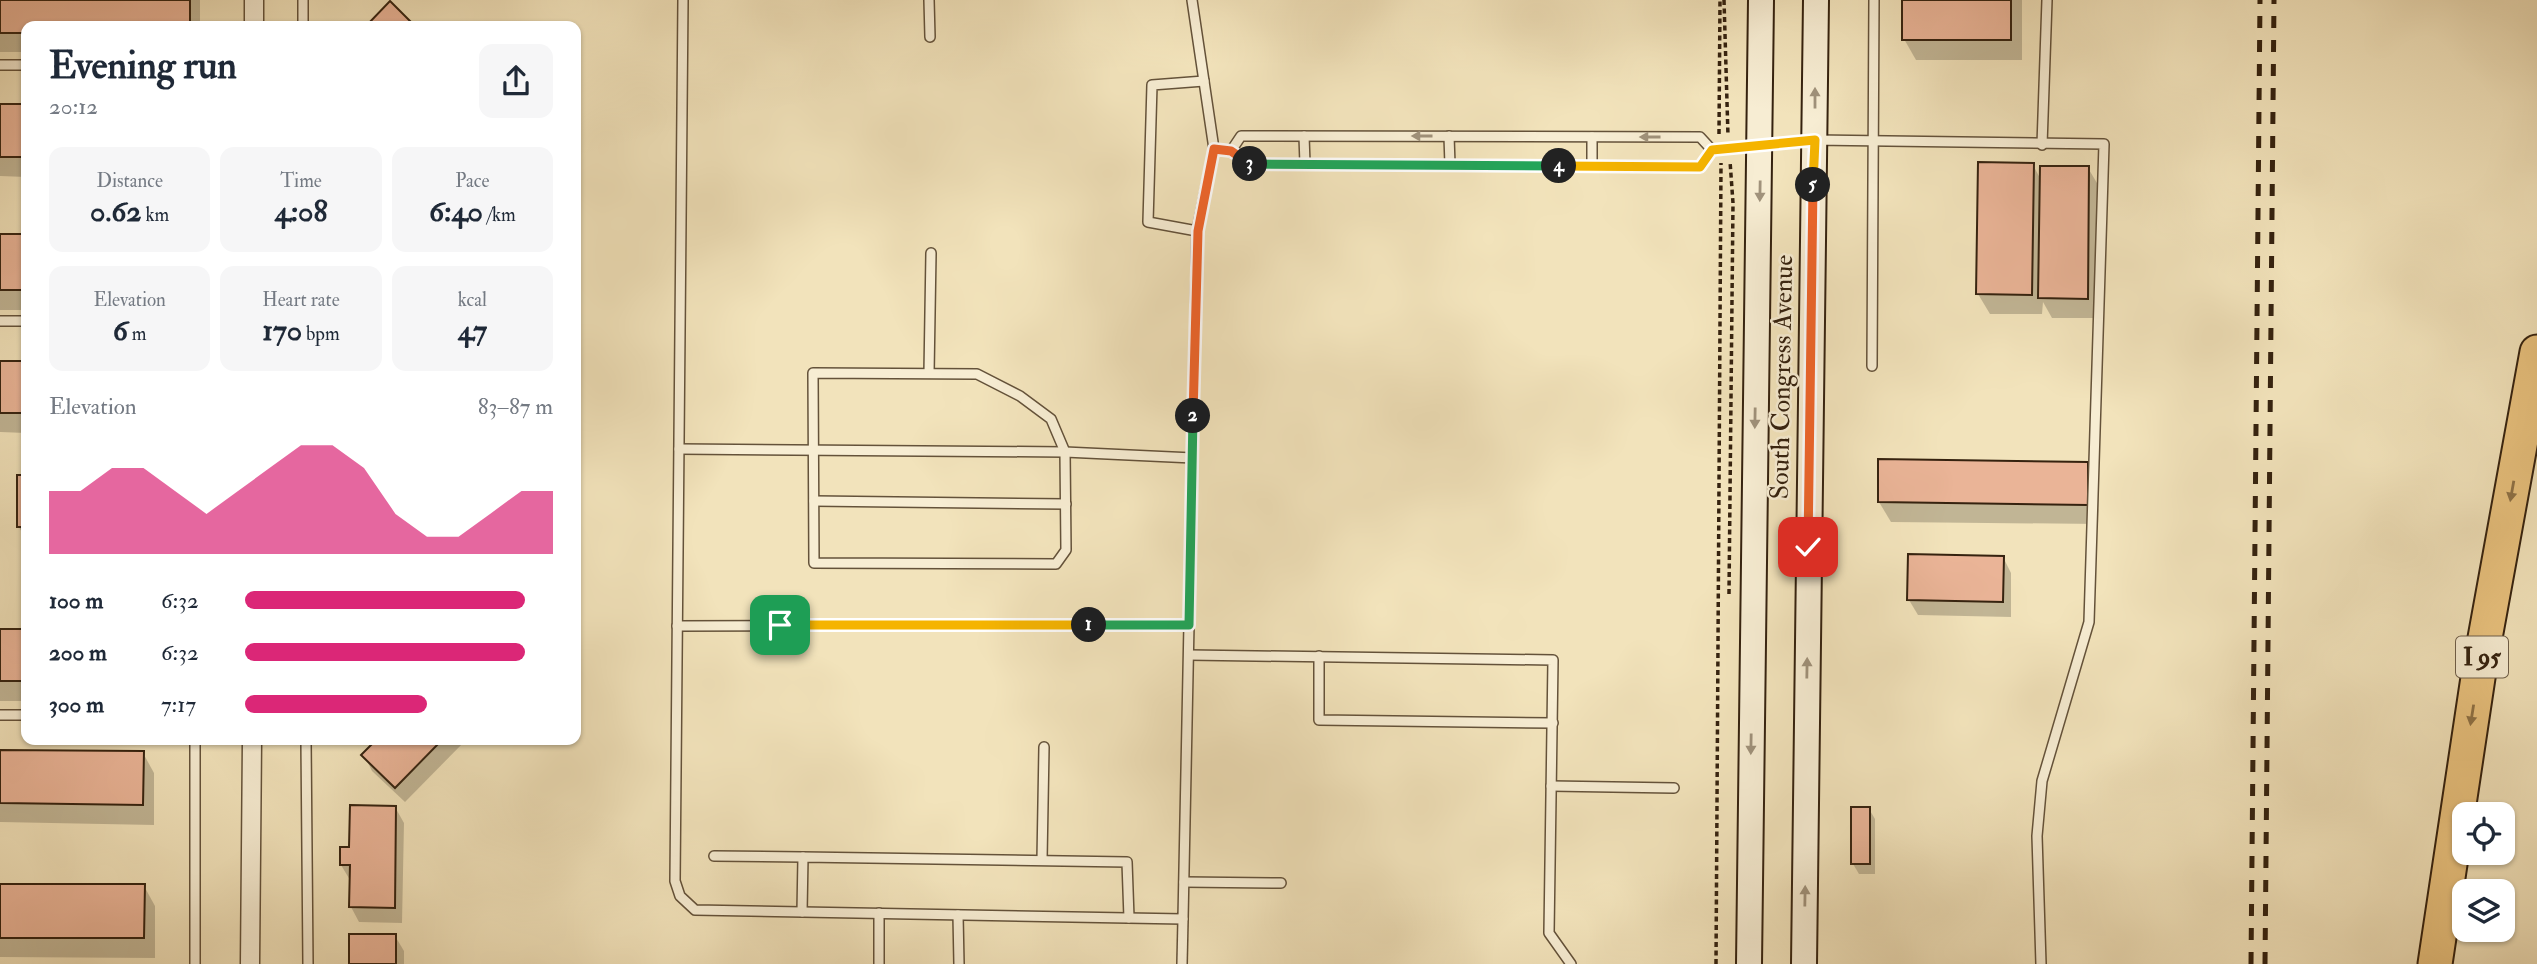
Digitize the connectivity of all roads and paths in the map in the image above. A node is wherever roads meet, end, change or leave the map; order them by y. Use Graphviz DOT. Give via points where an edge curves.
graph roads {
  1 [pos="254,0"];
  2 [pos="303,0"];
  3 [pos="683,0"];
  4 [pos="929,0"];
  5 [pos="1192,0"];
  6 [pos="1722,0"];
  7 [pos="1761,0"];
  8 [pos="1816,0"];
  9 [pos="1874,0"];
  10 [pos="2047,0"];
  11 [pos="254,21"];
  12 [pos="303,21"];
  13 [pos="930,37"];
  14 [pos="0,65"];
  15 [pos="21,65"];
  16 [pos="1203,81"];
  17 [pos="1304,136"];
  18 [pos="1449,136"];
  19 [pos="1592,137"];
  20 [pos="1815,140"];
  21 [pos="1872,141"];
  22 [pos="2042,145"];
  23 [pos="1761,147"];
  24 [pos="1214,149"];
  25 [pos="1720,149"];
  26 [pos="1231,151"];
  27 [pos="1305,164"];
  28 [pos="1450,165"];
  29 [pos="1592,166"];
  30 [pos="1198,231"];
  31 [pos="931,253"];
  32 [pos="0,321"];
  33 [pos="21,321"];
  34 [pos="2537,352"];
  35 [pos="1872,366"];
  36 [pos="929,373"];
  37 [pos="679,449"];
  38 [pos="813,449"];
  39 [pos="1065,453"];
  40 [pos="1193,458"];
  41 [pos="1730,498"];
  42 [pos="814,501"];
  43 [pos="1066,504"];
  44 [pos="1189,625"];
  45 [pos="677,626"];
  46 [pos="1189,655"];
  47 [pos="1319,656"];
  48 [pos="0,715"];
  49 [pos="21,715"];
  50 [pos="1553,723"];
  51 [pos="195,745"];
  52 [pos="252,745"];
  53 [pos="306,745"];
  54 [pos="1044,747"];
  55 [pos="1551,786"];
  56 [pos="1674,788"];
  57 [pos="714,856"];
  58 [pos="803,857"];
  59 [pos="1042,860"];
  60 [pos="1184,882"];
  61 [pos="1281,884"];
  62 [pos="802,912"];
  63 [pos="879,914"];
  64 [pos="958,915"];
  65 [pos="1129,918"];
  66 [pos="1183,919"];
  67 [pos="195,964"];
  68 [pos="250,964"];
  69 [pos="308,964"];
  70 [pos="879,964"];
  71 [pos="959,964"];
  72 [pos="1182,964"];
  73 [pos="1571,964"];
  74 [pos="1716,964"];
  75 [pos="1749,964"];
  76 [pos="1804,964"];
  77 [pos="2041,964"];
  78 [pos="2435,964"];
  1 -- 11 [label="street"];
  2 -- 12 [label="lane"];
  3 -- 37 [label="lane"];
  4 -- 13 [label="lane"];
  5 -- 16 [label="lane"];
  6 -- 25 [label="path"];
  6 -- 25 [label="path"];
  7 -- 23 [label="main road, South Congress Avenue"];
  20 -- 8 [label="main road, South Congress Avenue, one-way"];
  9 -- 21 [label="lane"];
  10 -- 22 [label="lane"];
  14 -- 15 [label="lane"];
  16 -- 24 [label="lane"];
  16 -- 30 [label="lane" via="1152,85 1148,222"];
  18 -- 17 [label="lane, one-way"];
  17 -- 26 [label="lane" via="1241,136"];
  17 -- 27 [label="lane"];
  18 -- 19 [label="lane"];
  18 -- 28 [label="lane"];
  25 -- 19 [label="lane, one-way" via="1700,137"];
  19 -- 29 [label="lane"];
  20 -- 21 [label="lane"];
  20 -- 23 [label="lane"];
  76 -- 20 [label="main road, South Congress Avenue, one-way"];
  21 -- 22 [label="lane"];
  21 -- 35 [label="lane"];
  22 -- 77 [label="lane" via="2104,144 2090,622 2042,781 2037,836"];
  23 -- 25 [label="lane"];
  23 -- 75 [label="main road, South Congress Avenue, one-way"];
  24 -- 26 [label="lane"];
  24 -- 30 [label="lane"];
  25 -- 29 [label="lane" via="1700,167"];
  25 -- 41 [label="path" via="1733,203"];
  25 -- 74 [label="path"];
  26 -- 27 [label="lane" via="1247,164"];
  27 -- 28 [label="lane"];
  28 -- 29 [label="lane"];
  30 -- 40 [label="lane"];
  31 -- 36 [label="lane"];
  32 -- 33 [label="lane"];
  34 -- 78 [label="highway, I 95, one-way" via="2479,671"];
  36 -- 38 [label="lane" via="813,373"];
  36 -- 39 [label="lane" via="977,374 1020,396 1051,419"];
  37 -- 38 [label="lane"];
  37 -- 45 [label="lane"];
  38 -- 39 [label="lane"];
  38 -- 42 [label="lane"];
  39 -- 40 [label="lane"];
  39 -- 43 [label="lane"];
  40 -- 44 [label="lane"];
  42 -- 43 [label="lane"];
  42 -- 43 [label="lane" via="814,562 827,563 1056,564 1066,550"];
  44 -- 45 [label="lane"];
  44 -- 46 [label="lane"];
  45 -- 62 [label="lane" via="675,881 680,896 695,910"];
  46 -- 47 [label="lane"];
  46 -- 60 [label="lane"];
  47 -- 50 [label="lane" via="1553,660"];
  47 -- 50 [label="lane" via="1319,720"];
  48 -- 49 [label="lane"];
  50 -- 55 [label="lane"];
  51 -- 67 [label="lane"];
  52 -- 68 [label="street"];
  53 -- 69 [label="lane"];
  54 -- 59 [label="lane"];
  55 -- 56 [label="lane"];
  55 -- 73 [label="lane" via="1549,933"];
  57 -- 58 [label="lane"];
  58 -- 59 [label="lane"];
  58 -- 62 [label="lane"];
  59 -- 65 [label="lane" via="1127,862"];
  60 -- 61 [label="lane"];
  60 -- 66 [label="lane"];
  62 -- 63 [label="lane"];
  63 -- 64 [label="lane"];
  63 -- 70 [label="lane"];
  64 -- 65 [label="lane"];
  64 -- 71 [label="lane"];
  65 -- 66 [label="lane"];
  66 -- 72 [label="lane"];
}
